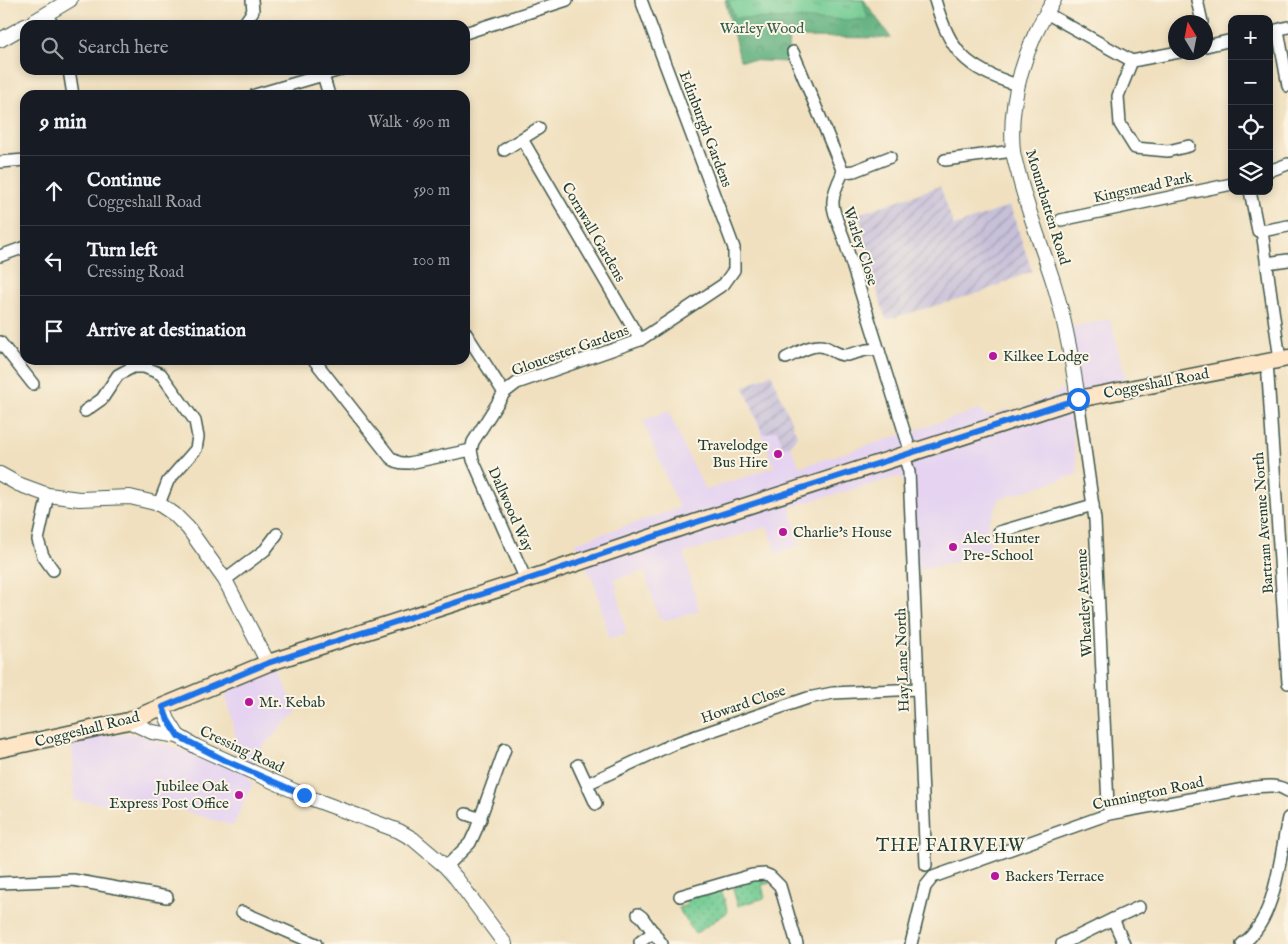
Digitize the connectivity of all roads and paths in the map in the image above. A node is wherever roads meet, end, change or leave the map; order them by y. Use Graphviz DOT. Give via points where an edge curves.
graph roads {
  1 [pos="70,0"];
  2 [pos="252,0"];
  3 [pos="567,0"];
  4 [pos="642,0"];
  5 [pos="935,0"];
  6 [pos="1054,0"];
  7 [pos="1197,0"];
  8 [pos="1046,13"];
  9 [pos="1200,15"];
  10 [pos="50,20"];
  11 [pos="247,20"];
  12 [pos="20,29"];
  13 [pos="1278,29"];
  14 [pos="470,31"];
  15 [pos="0,40"];
  16 [pos="1228,41"];
  17 [pos="1213,43"];
  18 [pos="793,52"];
  19 [pos="1168,54"];
  20 [pos="1132,61"];
  21 [pos="71,75"];
  22 [pos="323,75"];
  23 [pos="1017,85"];
  24 [pos="1288,86"];
  25 [pos="72,90"];
  26 [pos="272,90"];
  27 [pos="328,90"];
  28 [pos="539,128"];
  29 [pos="522,139"];
  30 [pos="1188,146"];
  31 [pos="504,150"];
  32 [pos="1013,151"];
  33 [pos="890,157"];
  34 [pos="20,160"];
  35 [pos="945,160"];
  36 [pos="0,162"];
  37 [pos="1288,164"];
  38 [pos="1273,170"];
  39 [pos="843,172"];
  40 [pos="1228,185"];
  41 [pos="1251,195"];
  42 [pos="1061,220"];
  43 [pos="1288,226"];
  44 [pos="1258,231"];
  45 [pos="20,249"];
  46 [pos="0,256"];
  47 [pos="1288,260"];
  48 [pos="1267,263"];
  49 [pos="734,270"];
  50 [pos="470,340"];
  51 [pos="640,340"];
  52 [pos="0,342"];
  53 [pos="879,351"];
  54 [pos="786,358"];
  55 [pos="1278,360"];
  56 [pos="318,365"];
  57 [pos="33,384"];
  58 [pos="504,393"];
  59 [pos="1078,399"];
  60 [pos="85,411"];
  61 [pos="471,450"];
  62 [pos="908,454"];
  63 [pos="0,474"];
  64 [pos="48,495"];
  65 [pos="159,504"];
  66 [pos="1093,506"];
  67 [pos="999,532"];
  68 [pos="276,534"];
  69 [pos="53,570"];
  70 [pos="225,580"];
  71 [pos="526,580"];
  72 [pos="268,663"];
  73 [pos="1288,683"];
  74 [pos="918,689"];
  75 [pos="163,707"];
  76 [pos="128,720"];
  77 [pos="178,736"];
  78 [pos="0,749"];
  79 [pos="505,749"];
  80 [pos="578,764"];
  81 [pos="587,784"];
  82 [pos="1288,791"];
  83 [pos="596,804"];
  84 [pos="1108,806"];
  85 [pos="466,814"];
  86 [pos="481,818"];
  87 [pos="1288,818"];
  88 [pos="926,865"];
  89 [pos="446,867"];
  90 [pos="0,882"];
  91 [pos="680,896"];
  92 [pos="167,897"];
  93 [pos="1139,907"];
  94 [pos="242,912"];
  95 [pos="638,914"];
  96 [pos="1113,919"];
  97 [pos="654,932"];
  98 [pos="640,942"];
  99 [pos="316,944"];
  100 [pos="505,944"];
  101 [pos="662,944"];
  102 [pos="797,944"];
  103 [pos="911,944"];
  104 [pos="1062,944"];
  105 [pos="1124,944"];
  106 [pos="1242,944"];
  1 -- 10 [label="street"];
  2 -- 11 [label="street" via="253,12"];
  3 -- 14 [label="street"];
  4 -- 49 [label="street, Edinburgh Gardens" via="734,248"];
  5 -- 23 [label="street" via="943,27 973,66"];
  6 -- 8 [label="street, Mountbatten Road"];
  7 -- 9 [label="street"];
  8 -- 20 [label="street"];
  8 -- 23 [label="street, Mountbatten Road"];
  12 -- 15 [label="street"];
  13 -- 24 [label="street"];
  16 -- 17 [label="street"];
  18 -- 39 [label="street"];
  19 -- 20 [label="street"];
  20 -- 30 [label="street" via="1118,96 1120,124 1135,148 1168,151"];
  21 -- 25 [label="street"];
  22 -- 26 [label="street"];
  22 -- 27 [label="street"];
  23 -- 32 [label="street, Mountbatten Road"];
  28 -- 29 [label="street"];
  29 -- 31 [label="street"];
  29 -- 51 [label="street, Cornwall Gardens"];
  32 -- 35 [label="street"];
  32 -- 59 [label="street, Mountbatten Road" via="1065,325"];
  33 -- 39 [label="street"];
  34 -- 36 [label="street"];
  37 -- 38 [label="street"];
  39 -- 53 [label="street, Warley Close" via="832,206"];
  40 -- 42 [label="street, Kingsmead Park"];
  41 -- 44 [label="street"];
  43 -- 48 [label="street" via="1262,231"];
  45 -- 46 [label="street"];
  47 -- 48 [label="street"];
  48 -- 55 [label="street"];
  49 -- 51 [label="street, Gloucester Gardens" via="724,284"];
  50 -- 58 [label="street"];
  51 -- 58 [label="street, Gloucester Gardens" via="517,383"];
  52 -- 57 [label="street"];
  53 -- 54 [label="street" via="868,349 847,355 824,347 812,347"];
  53 -- 62 [label="street, Warley Close"];
  55 -- 59 [label="main road, Coggeshall Road"];
  55 -- 73 [label="street, Bartram Avenue North"];
  56 -- 61 [label="street" via="394,461 409,463"];
  58 -- 61 [label="street, Gloucester Gardens"];
  59 -- 62 [label="main road, Coggeshall Road"];
  59 -- 66 [label="street, Wheatley Avenue"];
  60 -- 65 [label="street" via="102,399 118,374 133,367 144,367 161,374 195,421 198,437 196,449 168,481"];
  61 -- 71 [label="street, Dallwood Way"];
  62 -- 71 [label="main road, Coggeshall Road"];
  62 -- 74 [label="street, Hay Lane North"];
  63 -- 64 [label="street"];
  64 -- 65 [label="street" via="79,499 130,497"];
  64 -- 69 [label="street" via="38,540 43,556"];
  65 -- 70 [label="street" via="188,528"];
  66 -- 67 [label="street"];
  66 -- 84 [label="street, Wheatley Avenue"];
  68 -- 70 [label="street" via="265,550"];
  70 -- 72 [label="street"];
  71 -- 72 [label="main road, Coggeshall Road"];
  72 -- 75 [label="main road, Coggeshall Road"];
  74 -- 81 [label="street, Howard Close" via="833,693 808,698 673,744"];
  74 -- 88 [label="street, Hay Lane North"];
  75 -- 76 [label="main road, Coggeshall Road"];
  75 -- 77 [label="street, Cressing Road"];
  76 -- 77 [label="street, Cressing Road" via="152,732"];
  76 -- 78 [label="main road, Coggeshall Road"];
  77 -- 89 [label="street, Cressing Road" via="310,798 399,831"];
  79 -- 86 [label="street"];
  80 -- 81 [label="street"];
  81 -- 83 [label="street"];
  82 -- 103 [label="street, Cunnington Road" via="1273,786 1255,787 1109,814 932,877 925,886"];
  85 -- 86 [label="street"];
  86 -- 89 [label="street" via="470,842"];
  87 -- 106 [label="street" via="1266,915"];
  89 -- 100 [label="street, Cressing Road"];
  90 -- 92 [label="street" via="73,880"];
  91 -- 102 [label="street" via="752,874 770,876 780,886"];
  93 -- 96 [label="street"];
  94 -- 99 [label="street"];
  95 -- 97 [label="street"];
  96 -- 104 [label="street"];
  96 -- 105 [label="street"];
  97 -- 98 [label="street"];
  97 -- 101 [label="street"];
}
